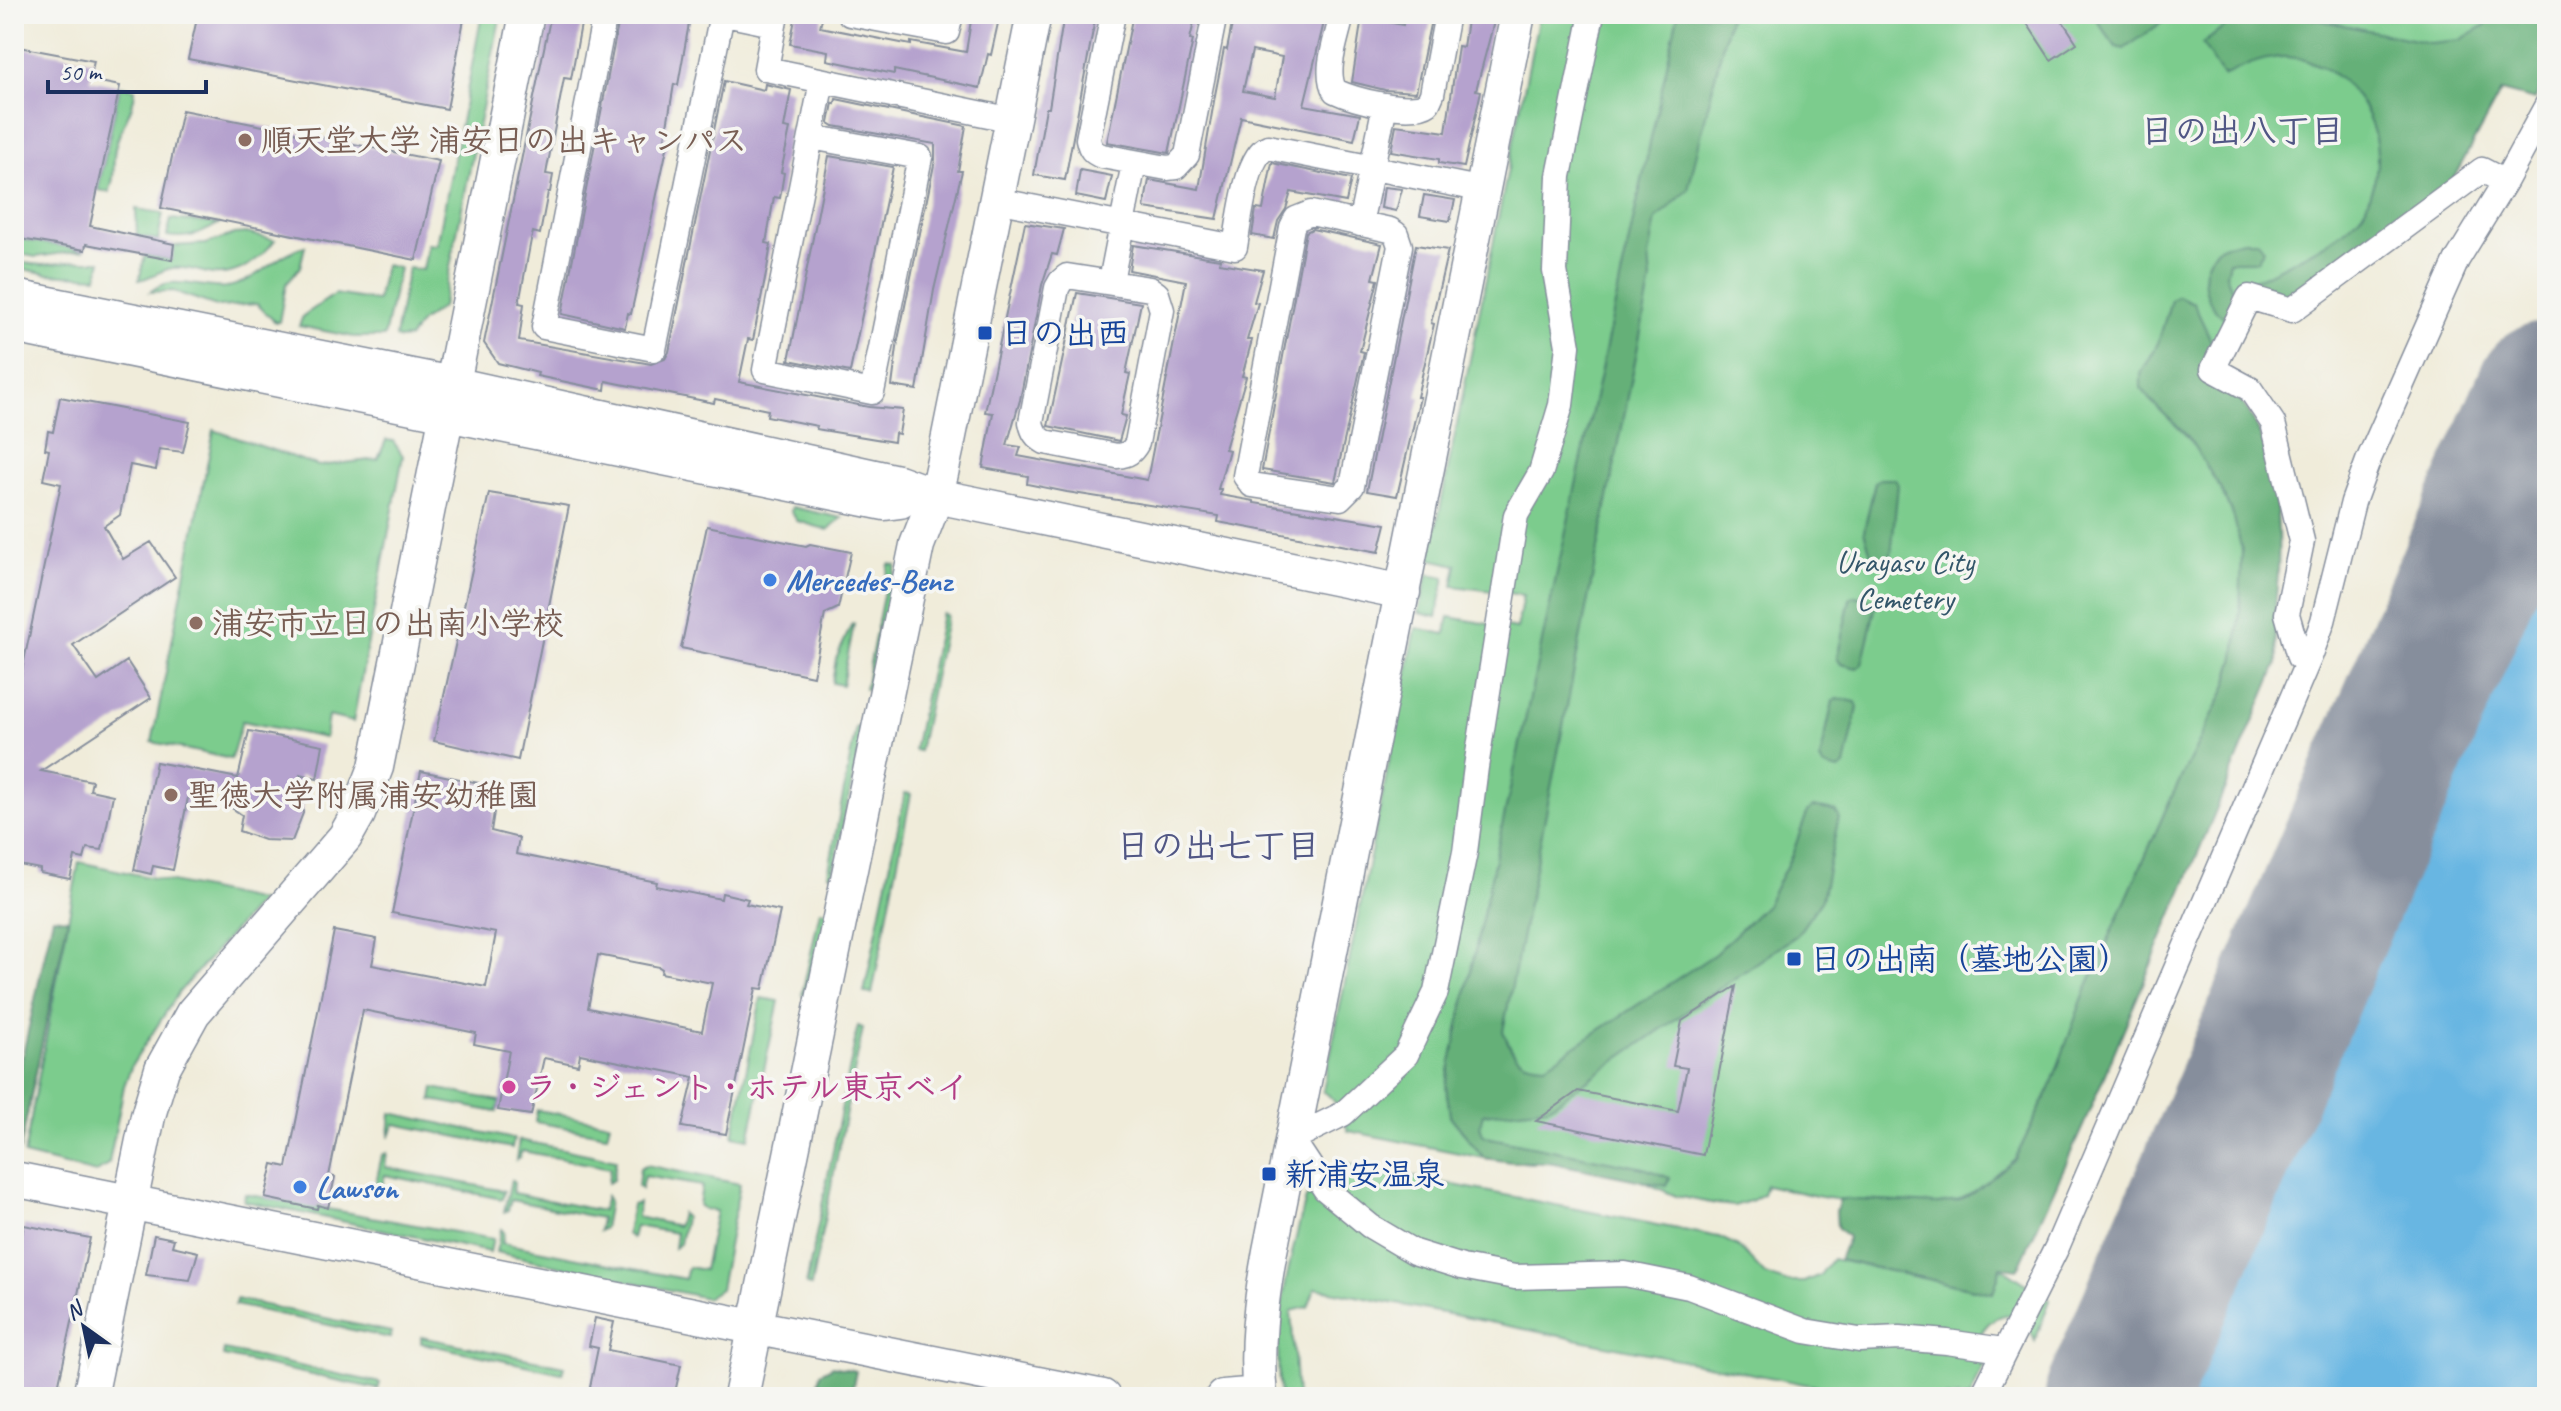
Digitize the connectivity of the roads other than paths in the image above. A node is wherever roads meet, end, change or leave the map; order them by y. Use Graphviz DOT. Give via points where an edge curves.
graph roads {
  1 [pos="527,14"];
  2 [pos="605,14"];
  3 [pos="723,14"];
  4 [pos="850,14"];
  5 [pos="951,14"];
  6 [pos="1034,14"];
  7 [pos="1113,14"];
  8 [pos="1215,14"];
  9 [pos="1342,14"];
  10 [pos="1447,14"];
  11 [pos="1518,14"];
  12 [pos="1592,14"];
  13 [pos="774,19"];
  14 [pos="822,81"];
  15 [pos="1385,105"];
  16 [pos="2547,105"];
  17 [pos="1013,120"];
  18 [pos="811,137"];
  19 [pos="1134,163"];
  20 [pos="1372,167"];
  21 [pos="2505,182"];
  22 [pos="1484,190"];
  23 [pos="996,200"];
  24 [pos="1360,224"];
  25 [pos="1121,226"];
  26 [pos="1111,281"];
  27 [pos="14,297"];
  28 [pos="14,326"];
  29 [pos="449,398"];
  30 [pos="936,496"];
  31 [pos="1403,592"];
  32 [pos="2299,657"];
  33 [pos="1292,1139"];
  34 [pos="14,1179"];
  35 [pos="131,1203"];
  36 [pos="767,1331"];
  37 [pos="2003,1350"];
  38 [pos="1260,1396"];
  39 [pos="90,1397"];
  40 [pos="741,1397"];
  41 [pos="765,1397"];
  42 [pos="1103,1397"];
  43 [pos="1223,1397"];
  44 [pos="1982,1397"];
  1 -- 29 [label="street"];
  2 -- 3 [label="street" via="544,327 654,349"];
  3 -- 13 [label="street"];
  4 -- 5 [label="street" via="947,32"];
  6 -- 17 [label="street"];
  7 -- 19 [label="street" via="1088,139 1094,153"];
  8 -- 19 [label="street" via="1187,155 1176,167"];
  9 -- 15 [label="street" via="1331,83 1340,94"];
  10 -- 15 [label="street" via="1428,103 1417,108"];
  11 -- 22 [label="street"];
  12 -- 33 [label="street" via="1559,176 1555,271 1568,346 1561,405 1541,472 1516,515 1465,852 1436,992 1406,1055 1343,1114"];
  13 -- 14 [label="street" via="766,69"];
  14 -- 17 [label="street"];
  14 -- 18 [label="street"];
  15 -- 20 [label="street"];
  16 -- 21 [label="street"];
  17 -- 23 [label="street"];
  18 -- 18 [label="street" via="920,157 872,392 765,370"];
  19 -- 25 [label="street"];
  20 -- 22 [label="street"];
  20 -- 24 [label="street"];
  20 -- 25 [label="street" via="1277,147 1261,149 1252,164 1235,247"];
  21 -- 32 [label="street" via="2482,170 2292,310 2249,297 2213,369 2250,389 2273,423 2302,541 2287,614"];
  21 -- 37 [label="street" via="2457,260 2368,461 2311,654 2057,1247"];
  22 -- 31 [label="street"];
  23 -- 25 [label="street"];
  23 -- 30 [label="street"];
  24 -- 24 [label="street" via="1390,230 1400,246 1352,486 1333,499 1252,485 1244,469 1292,227 1296,219 1311,213"];
  25 -- 26 [label="street"];
  26 -- 26 [label="street" via="1150,289 1162,310 1137,443 1133,451 1117,456 1045,442 1031,422 1061,281 1067,276"];
  27 -- 29 [label="street"];
  28 -- 29 [label="street"];
  29 -- 30 [label="street" via="885,503"];
  29 -- 35 [label="street" via="368,791 345,837 193,1013 173,1047 154,1091"];
  30 -- 31 [label="street"];
  30 -- 36 [label="street" via="938,551"];
  31 -- 33 [label="street"];
  33 -- 37 [label="street" via="1325,1189 1370,1226 1414,1252 1462,1267 1515,1277 1625,1274 1689,1287 1805,1331"];
  33 -- 38 [label="street" via="1262,1294"];
  34 -- 35 [label="street"];
  35 -- 36 [label="street"];
  35 -- 39 [label="street"];
  36 -- 40 [label="street"];
  36 -- 41 [label="street"];
  36 -- 42 [label="street"];
  37 -- 44 [label="street"];
  38 -- 43 [label="street"];
}
